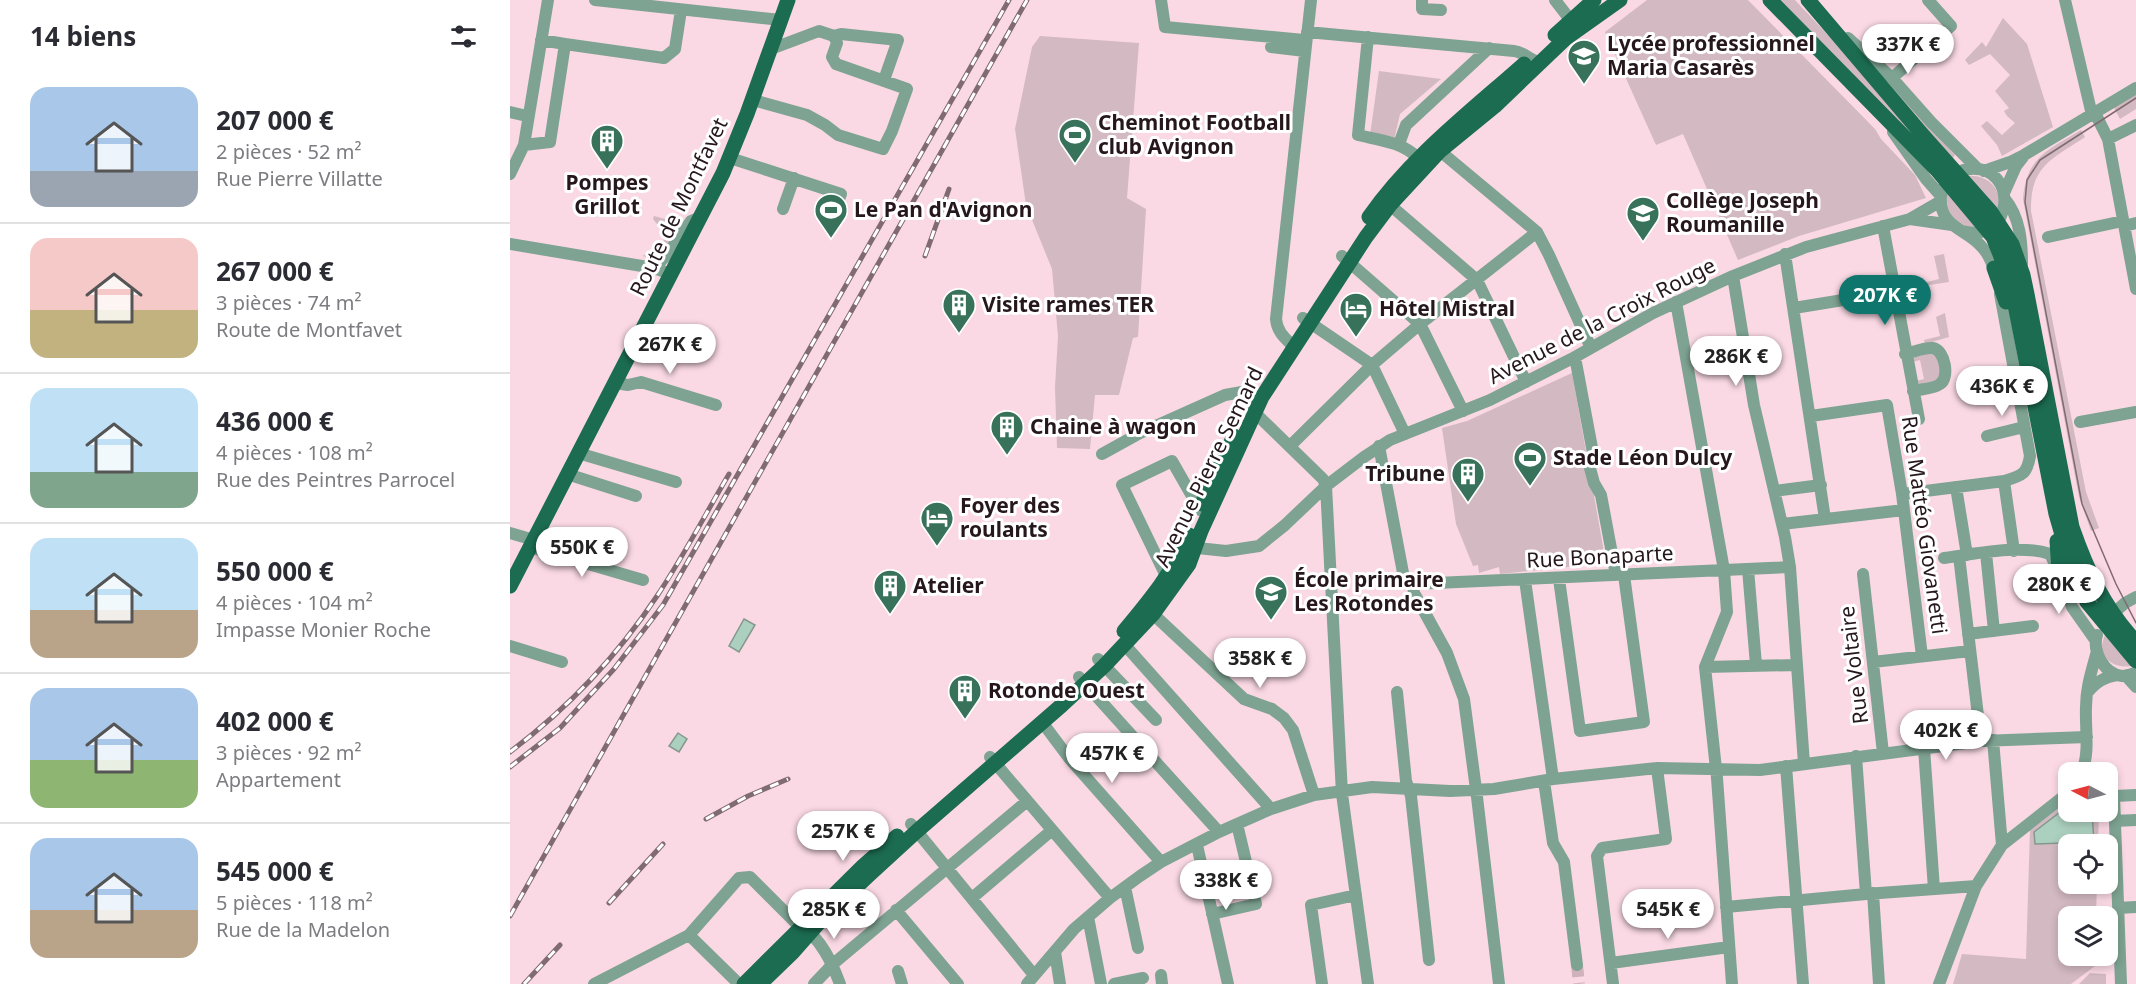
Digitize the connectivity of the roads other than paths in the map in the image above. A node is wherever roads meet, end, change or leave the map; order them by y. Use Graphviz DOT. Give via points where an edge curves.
graph roads {
  1 [pos="548,0"];
  2 [pos="595,0"];
  3 [pos="788,0"];
  4 [pos="1161,0"];
  5 [pos="1304,0"];
  6 [pos="1311,0"];
  7 [pos="1422,0"];
  8 [pos="1555,0"];
  9 [pos="1594,0"];
  10 [pos="1608,0"];
  11 [pos="1620,0"];
  12 [pos="1770,0"];
  13 [pos="1928,0"];
  14 [pos="2065,0"];
  15 [pos="1811,4"];
  16 [pos="681,10"];
  17 [pos="1441,10"];
  18 [pos="1596,16"];
  19 [pos="781,20"];
  20 [pos="1574,25"];
  21 [pos="834,36"];
  22 [pos="1368,37"];
  23 [pos="541,40"];
  24 [pos="1306,41"];
  25 [pos="565,44"];
  26 [pos="1271,47"];
  27 [pos="1489,48"];
  28 [pos="771,49"];
  29 [pos="1535,60"];
  30 [pos="1892,78"];
  31 [pos="884,80"];
  32 [pos="2136,88"];
  33 [pos="753,99"];
  34 [pos="510,112"];
  35 [pos="2094,114"];
  36 [pos="527,116"];
  37 [pos="2136,125"];
  38 [pos="2108,139"];
  39 [pos="1399,144"];
  40 [pos="524,145"];
  41 [pos="1436,148"];
  42 [pos="2024,155"];
  43 [pos="730,158"];
  44 [pos="1418,158"];
  45 [pos="1981,170"];
  46 [pos="510,174"];
  47 [pos="794,178"];
  48 [pos="1947,188"];
  49 [pos="2005,196"];
  50 [pos="1390,205"];
  51 [pos="783,209"];
  52 [pos="702,215"];
  53 [pos="833,216"];
  54 [pos="1910,219"];
  55 [pos="2128,223"];
  56 [pos="1993,225"];
  57 [pos="1883,226"];
  58 [pos="1957,228"];
  59 [pos="1537,232"];
  60 [pos="2048,237"];
  61 [pos="510,244"];
  62 [pos="1785,254"];
  63 [pos="1346,259"];
  64 [pos="654,268"];
  65 [pos="1994,268"];
  66 [pos="671,274"];
  67 [pos="2023,274"];
  68 [pos="1733,276"];
  69 [pos="1477,280"];
  70 [pos="2136,289"];
  71 [pos="1880,294"];
  72 [pos="1676,302"];
  73 [pos="1794,308"];
  74 [pos="1306,320"];
  75 [pos="1420,324"];
  76 [pos="1291,344"];
  77 [pos="1591,348"];
  78 [pos="1905,354"];
  79 [pos="1575,357"];
  80 [pos="2027,361"];
  81 [pos="1372,365"];
  82 [pos="1526,382"];
  83 [pos="615,383"];
  84 [pos="1913,391"];
  85 [pos="1255,403"];
  86 [pos="717,405"];
  87 [pos="1463,411"];
  88 [pos="2136,412"];
  89 [pos="1811,416"];
  90 [pos="1919,419"];
  91 [pos="2080,422"];
  92 [pos="2024,427"];
  93 [pos="1406,434"];
  94 [pos="1987,436"];
  95 [pos="1290,446"];
  96 [pos="1379,446"];
  97 [pos="579,453"];
  98 [pos="1102,454"];
  99 [pos="567,474"];
  100 [pos="2004,481"];
  101 [pos="676,482"];
  102 [pos="1821,485"];
  103 [pos="1326,486"];
  104 [pos="1956,487"];
  105 [pos="1774,491"];
  106 [pos="1902,494"];
  107 [pos="636,496"];
  108 [pos="1200,510"];
  109 [pos="1904,510"];
  110 [pos="2056,514"];
  111 [pos="1826,519"];
  112 [pos="1782,524"];
  113 [pos="510,533"];
  114 [pos="532,543"];
  115 [pos="1189,548"];
  116 [pos="2014,551"];
  117 [pos="1986,553"];
  118 [pos="1963,556"];
  119 [pos="1944,558"];
  120 [pos="1790,567"];
  121 [pos="1748,569"];
  122 [pos="1724,570"];
  123 [pos="2059,572"];
  124 [pos="1863,574"];
  125 [pos="1620,575"];
  126 [pos="1166,576"];
  127 [pos="1559,579"];
  128 [pos="643,580"];
  129 [pos="1525,580"];
  130 [pos="1413,584"];
  131 [pos="510,586"];
  132 [pos="2136,597"];
  133 [pos="1153,614"];
  134 [pos="2107,618"];
  135 [pos="2032,626"];
  136 [pos="1995,631"];
  137 [pos="1968,634"];
  138 [pos="2136,642"];
  139 [pos="1124,644"];
  140 [pos="510,646"];
  141 [pos="2096,646"];
  142 [pos="1970,651"];
  143 [pos="1922,656"];
  144 [pos="2136,661"];
  145 [pos="562,662"];
  146 [pos="1101,662"];
  147 [pos="1873,662"];
  148 [pos="1756,665"];
  149 [pos="1797,665"];
  150 [pos="1705,667"];
  151 [pos="2127,675"];
  152 [pos="1082,680"];
  153 [pos="2136,687"];
  154 [pos="1397,692"];
  155 [pos="2087,693"];
  156 [pos="1156,720"];
  157 [pos="1042,722"];
  158 [pos="2088,737"];
  159 [pos="1987,741"];
  160 [pos="1924,748"];
  161 [pos="1883,753"];
  162 [pos="1856,756"];
  163 [pos="993,761"];
  164 [pos="2085,762"];
  165 [pos="1804,764"];
  166 [pos="1786,766"];
  167 [pos="1657,768"];
  168 [pos="1716,770"];
  169 [pos="1548,780"];
  170 [pos="1409,789"];
  171 [pos="1342,790"];
  172 [pos="1477,790"];
  173 [pos="1314,795"];
  174 [pos="2118,795"];
  175 [pos="2136,795"];
  176 [pos="2058,801"];
  177 [pos="1026,802"];
  178 [pos="1271,809"];
  179 [pos="2136,820"];
  180 [pos="2118,821"];
  181 [pos="2115,822"];
  182 [pos="1237,824"];
  183 [pos="914,827"];
  184 [pos="1051,831"];
  185 [pos="1218,832"];
  186 [pos="1197,845"];
  187 [pos="2002,845"];
  188 [pos="1161,862"];
  189 [pos="947,867"];
  190 [pos="1976,886"];
  191 [pos="1125,887"];
  192 [pos="1935,889"];
  193 [pos="1870,894"];
  194 [pos="1356,895"];
  195 [pos="972,898"];
  196 [pos="1110,898"];
  197 [pos="1796,900"];
  198 [pos="2118,906"];
  199 [pos="2136,907"];
  200 [pos="1726,908"];
  201 [pos="2118,908"];
  202 [pos="896,910"];
  203 [pos="1212,914"];
  204 [pos="1088,917"];
  205 [pos="805,930"];
  206 [pos="689,934"];
  207 [pos="1729,947"];
  208 [pos="1138,948"];
  209 [pos="1054,952"];
  210 [pos="1429,960"];
  211 [pos="1611,963"];
  212 [pos="832,964"];
  213 [pos="1577,965"];
  214 [pos="898,971"];
  215 [pos="1143,978"];
  216 [pos="1030,980"];
  217 [pos="594,984"];
  218 [pos="739,984"];
  219 [pos="744,984"];
  220 [pos="760,984"];
  221 [pos="814,984"];
  222 [pos="840,984"];
  223 [pos="902,984"];
  224 [pos="958,984"];
  225 [pos="1060,984"];
  226 [pos="1101,984"];
  227 [pos="1114,984"];
  228 [pos="1228,984"];
  229 [pos="1322,984"];
  230 [pos="1368,984"];
  231 [pos="1499,984"];
  232 [pos="1613,984"];
  233 [pos="1731,984"];
  234 [pos="1803,984"];
  235 [pos="1879,984"];
  236 [pos="1939,984"];
  237 [pos="2121,984"];
  1 -- 23 [label="street"];
  2 -- 16 [label="street"];
  3 -- 19 [label="main road, Route de Montfavet"];
  4 -- 24 [label="street" via="1165,27"];
  5 -- 24 [label="street" via="1302,32"];
  6 -- 24 [label="street"];
  7 -- 17 [label="street" via="1422,9"];
  8 -- 20 [label="street"];
  9 -- 20 [label="main road, Avenue Pierre Semard"];
  10 -- 18 [label="main road"];
  11 -- 18 [label="main road, Avenue Pierre Semard"];
  12 -- 48 [label="main road"];
  13 -- 30 [label="street" via="1951,26"];
  14 -- 35 [label="street"];
  15 -- 30 [label="street"];
  15 -- 48 [label="main road" via="1921,133"];
  16 -- 19 [label="street"];
  16 -- 25 [label="street" via="675,49 664,58"];
  18 -- 20 [label="main road, Avenue Pierre Semard"];
  19 -- 28 [label="main road, Route de Montfavet"];
  20 -- 29 [label="main road, Avenue Pierre Semard"];
  21 -- 28 [label="street" via="819,31"];
  21 -- 31 [label="street" via="837,43 832,57 836,63"];
  21 -- 31 [label="street" via="898,40"];
  22 -- 24 [label="street"];
  22 -- 27 [label="street"];
  22 -- 39 [label="street" via="1358,135"];
  23 -- 25 [label="street"];
  23 -- 36 [label="street"];
  24 -- 26 [label="street"];
  24 -- 76 [label="street" via="1277,294 1276,326"];
  25 -- 40 [label="street" via="550,142"];
  27 -- 29 [label="street" via="1520,52"];
  27 -- 39 [label="street" via="1406,125"];
  28 -- 33 [label="main road, Route de Montfavet"];
  29 -- 41 [label="main road, Avenue Pierre Semard" via="1495,106"];
  30 -- 45 [label="street"];
  31 -- 33 [label="street" via="907,89 883,149 838,135 807,116"];
  32 -- 35 [label="street"];
  33 -- 43 [label="main road, Route de Montfavet"];
  34 -- 36 [label="street"];
  35 -- 38 [label="street"];
  35 -- 42 [label="street"];
  36 -- 40 [label="street"];
  37 -- 38 [label="street"];
  38 -- 55 [label="street"];
  39 -- 44 [label="street"];
  40 -- 46 [label="street"];
  41 -- 44 [label="main road, Avenue Pierre Semard"];
  41 -- 50 [label="main road, Avenue Pierre Semard"];
  41 -- 59 [label="street"];
  42 -- 45 [label="street"];
  42 -- 49 [label="street"];
  43 -- 47 [label="street"];
  43 -- 52 [label="main road, Route de Montfavet"];
  44 -- 63 [label="main road, Avenue Pierre Semard" via="1382,197"];
  45 -- 48 [label="street" via="1964,170"];
  45 -- 49 [label="street" via="1997,179"];
  47 -- 51 [label="street"];
  47 -- 53 [label="street" via="841,194"];
  48 -- 54 [label="street, Avenue de la Croix Rouge"];
  48 -- 56 [label="main road"];
  48 -- 58 [label="street" via="1942,210"];
  49 -- 56 [label="street" via="2005,207"];
  49 -- 67 [label="street" via="2018,225"];
  50 -- 63 [label="main road, Avenue Pierre Semard"];
  50 -- 69 [label="street"];
  52 -- 64 [label="street" via="691,221"];
  52 -- 66 [label="main road, Route de Montfavet"];
  54 -- 57 [label="street, Avenue de la Croix Rouge"];
  54 -- 58 [label="street, Avenue de la Croix Rouge"];
  55 -- 60 [label="street"];
  55 -- 70 [label="street"];
  56 -- 58 [label="street, Avenue de la Croix Rouge" via="1975,233"];
  56 -- 67 [label="main road" via="2012,244"];
  56 -- 80 [label="main road" via="1993,237 2010,279"];
  57 -- 62 [label="street, Avenue de la Croix Rouge"];
  57 -- 78 [label="street"];
  58 -- 65 [label="street" via="1981,245"];
  59 -- 69 [label="street"];
  59 -- 77 [label="street"];
  61 -- 64 [label="street"];
  62 -- 68 [label="street, Avenue de la Croix Rouge"];
  62 -- 73 [label="street"];
  63 -- 74 [label="main road, Avenue Pierre Semard"];
  63 -- 75 [label="street"];
  64 -- 66 [label="street"];
  65 -- 80 [label="main road"];
  65 -- 92 [label="street"];
  66 -- 83 [label="main road, Route de Montfavet"];
  67 -- 134 [label="main road" via="2072,526"];
  68 -- 72 [label="street, Avenue de la Croix Rouge"];
  68 -- 105 [label="street" via="1754,405"];
  69 -- 75 [label="street"];
  69 -- 82 [label="street"];
  71 -- 73 [label="street"];
  72 -- 77 [label="street, Avenue de la Croix Rouge"];
  72 -- 122 [label="street"];
  73 -- 89 [label="street"];
  74 -- 76 [label="main road, Avenue Pierre Semard"];
  74 -- 81 [label="street"];
  75 -- 81 [label="street"];
  75 -- 87 [label="street"];
  76 -- 85 [label="main road, Avenue Pierre Semard"];
  77 -- 79 [label="street, Avenue de la Croix Rouge"];
  78 -- 84 [label="street"];
  78 -- 84 [label="street" via="1937,350 1946,373 1940,385"];
  79 -- 82 [label="street, Avenue de la Croix Rouge"];
  79 -- 125 [label="street" via="1593,453 1590,468 1601,495"];
  80 -- 110 [label="main road"];
  81 -- 93 [label="street"];
  81 -- 95 [label="street"];
  82 -- 87 [label="street, Avenue de la Croix Rouge"];
  83 -- 86 [label="street" via="628,386 641,382"];
  83 -- 97 [label="main road, Route de Montfavet"];
  84 -- 90 [label="street"];
  85 -- 95 [label="street"];
  85 -- 98 [label="street" via="1242,392 1225,395"];
  85 -- 108 [label="main road, Avenue Pierre Semard"];
  85 -- 115 [label="main road, Avenue Pierre Semard"];
  87 -- 93 [label="street, Avenue de la Croix Rouge"];
  88 -- 91 [label="street"];
  89 -- 102 [label="street"];
  89 -- 106 [label="street, Rue Mattéo Giovanetti" via="1887,405"];
  92 -- 94 [label="street"];
  92 -- 100 [label="street" via="2030,456 2028,469 2020,477"];
  93 -- 96 [label="street, Avenue de la Croix Rouge"];
  95 -- 103 [label="street"];
  96 -- 103 [label="street, Avenue de la Croix Rouge"];
  96 -- 130 [label="street" via="1404,578"];
  97 -- 99 [label="main road, Route de Montfavet"];
  97 -- 101 [label="street"];
  99 -- 107 [label="street"];
  99 -- 114 [label="main road, Route de Montfavet"];
  100 -- 104 [label="street"];
  100 -- 116 [label="street"];
  102 -- 105 [label="street"];
  102 -- 111 [label="street"];
  103 -- 115 [label="street, Avenue de la Croix Rouge" via="1259,546 1226,551"];
  103 -- 171 [label="street"];
  104 -- 106 [label="street"];
  104 -- 118 [label="street"];
  105 -- 112 [label="street"];
  106 -- 109 [label="street, Rue Mattéo Giovanetti"];
  108 -- 115 [label="main road, Avenue Pierre Semard"];
  108 -- 126 [label="street" via="1172,461 1122,485"];
  109 -- 111 [label="street"];
  109 -- 143 [label="street, Rue Mattéo Giovanetti"];
  110 -- 123 [label="main road"];
  110 -- 134 [label="main road" via="2082,594"];
  111 -- 112 [label="street"];
  112 -- 120 [label="street"];
  113 -- 114 [label="street"];
  114 -- 128 [label="street"];
  114 -- 131 [label="main road, Route de Montfavet"];
  115 -- 126 [label="main road, Avenue Pierre Semard"];
  115 -- 133 [label="main road, Avenue Pierre Semard" via="1186,568"];
  116 -- 117 [label="street"];
  116 -- 123 [label="street" via="2050,554"];
  117 -- 118 [label="street"];
  117 -- 136 [label="street"];
  118 -- 119 [label="street"];
  118 -- 137 [label="street"];
  120 -- 121 [label="street, Rue Bonaparte"];
  120 -- 149 [label="street"];
  121 -- 122 [label="street, Rue Bonaparte"];
  121 -- 148 [label="street"];
  122 -- 125 [label="street, Rue Bonaparte"];
  122 -- 150 [label="street" via="1727,612"];
  123 -- 141 [label="street" via="2072,608"];
  124 -- 147 [label="street, Rue Voltaire"];
  125 -- 127 [label="street, Rue Bonaparte"];
  125 -- 127 [label="street" via="1644,722 1580,731"];
  126 -- 146 [label="main road, Avenue Pierre Semard"];
  127 -- 129 [label="street, Rue Bonaparte"];
  129 -- 130 [label="street, Rue Bonaparte"];
  129 -- 169 [label="street"];
  130 -- 172 [label="street" via="1414,593 1447,653 1464,699"];
  132 -- 134 [label="street"];
  133 -- 139 [label="main road, Avenue Pierre Semard"];
  133 -- 173 [label="street" via="1244,699 1284,718 1293,730"];
  134 -- 138 [label="main road"];
  134 -- 141 [label="street"];
  134 -- 144 [label="main road"];
  135 -- 136 [label="street"];
  136 -- 137 [label="street"];
  137 -- 142 [label="street"];
  139 -- 146 [label="main road, Avenue Pierre Semard"];
  139 -- 178 [label="street"];
  140 -- 145 [label="street"];
  141 -- 151 [label="street" via="2108,668"];
  141 -- 155 [label="street"];
  142 -- 143 [label="street, Rue Mattéo Giovanetti"];
  142 -- 159 [label="street"];
  143 -- 147 [label="street, Rue Mattéo Giovanetti"];
  146 -- 152 [label="main road, Avenue Pierre Semard"];
  146 -- 156 [label="street"];
  147 -- 161 [label="street, Rue Voltaire"];
  148 -- 149 [label="street"];
  148 -- 150 [label="street"];
  149 -- 165 [label="street"];
  150 -- 168 [label="street"];
  151 -- 153 [label="street"];
  151 -- 155 [label="street" via="2103,679"];
  152 -- 157 [label="main road, Avenue Pierre Semard"];
  152 -- 163 [label="main road, Avenue Pierre Semard"];
  152 -- 185 [label="street"];
  154 -- 170 [label="street"];
  155 -- 158 [label="street"];
  157 -- 163 [label="main road, Avenue Pierre Semard"];
  157 -- 188 [label="street"];
  158 -- 159 [label="street"];
  158 -- 164 [label="street"];
  159 -- 160 [label="street"];
  159 -- 187 [label="street"];
  160 -- 161 [label="street"];
  160 -- 192 [label="street"];
  161 -- 162 [label="street"];
  162 -- 165 [label="street"];
  162 -- 193 [label="street"];
  163 -- 177 [label="street"];
  163 -- 183 [label="main road, Avenue Pierre Semard"];
  165 -- 166 [label="street"];
  166 -- 168 [label="street"];
  166 -- 197 [label="street"];
  167 -- 168 [label="street"];
  167 -- 169 [label="street"];
  167 -- 211 [label="street" via="1666,839 1602,848 1597,856"];
  168 -- 200 [label="street"];
  169 -- 172 [label="street"];
  169 -- 213 [label="street" via="1553,843 1564,862"];
  170 -- 171 [label="street"];
  170 -- 172 [label="street"];
  170 -- 210 [label="street"];
  171 -- 173 [label="street"];
  171 -- 194 [label="street"];
  172 -- 231 [label="street"];
  173 -- 178 [label="street"];
  174 -- 175 [label="street"];
  176 -- 187 [label="street"];
  177 -- 184 [label="street"];
  177 -- 189 [label="street"];
  178 -- 182 [label="street"];
  179 -- 180 [label="street"];
  181 -- 198 [label="street"];
  182 -- 185 [label="street"];
  182 -- 203 [label="street" via="1256,904"];
  183 -- 189 [label="street"];
  183 -- 205 [label="main road, Avenue Pierre Semard" via="824,918"];
  184 -- 195 [label="street"];
  184 -- 196 [label="street"];
  185 -- 186 [label="street"];
  186 -- 188 [label="street"];
  186 -- 203 [label="street"];
  187 -- 190 [label="street"];
  188 -- 191 [label="street"];
  189 -- 195 [label="street"];
  189 -- 202 [label="street"];
  190 -- 192 [label="street"];
  190 -- 236 [label="street"];
  191 -- 196 [label="street"];
  191 -- 208 [label="street"];
  192 -- 193 [label="street"];
  193 -- 197 [label="street"];
  193 -- 235 [label="street"];
  194 -- 229 [label="street" via="1311,904"];
  194 -- 230 [label="street"];
  195 -- 216 [label="street"];
  196 -- 204 [label="street"];
  197 -- 200 [label="street"];
  197 -- 234 [label="street"];
  199 -- 201 [label="street"];
  200 -- 207 [label="street"];
  201 -- 237 [label="street"];
  202 -- 212 [label="street"];
  202 -- 224 [label="street"];
  203 -- 228 [label="street"];
  204 -- 209 [label="street"];
  204 -- 226 [label="street"];
  205 -- 206 [label="street" via="750,877 739,878"];
  205 -- 212 [label="street"];
  205 -- 219 [label="main road, Avenue Pierre Semard"];
  205 -- 220 [label="main road, Avenue Pierre Semard"];
  206 -- 217 [label="street"];
  206 -- 218 [label="street"];
  207 -- 211 [label="street"];
  207 -- 233 [label="street"];
  209 -- 216 [label="street"];
  209 -- 225 [label="street"];
  211 -- 232 [label="street"];
  212 -- 221 [label="street"];
  212 -- 222 [label="street"];
  214 -- 223 [label="street"];
  215 -- 227 [label="street"];
}
